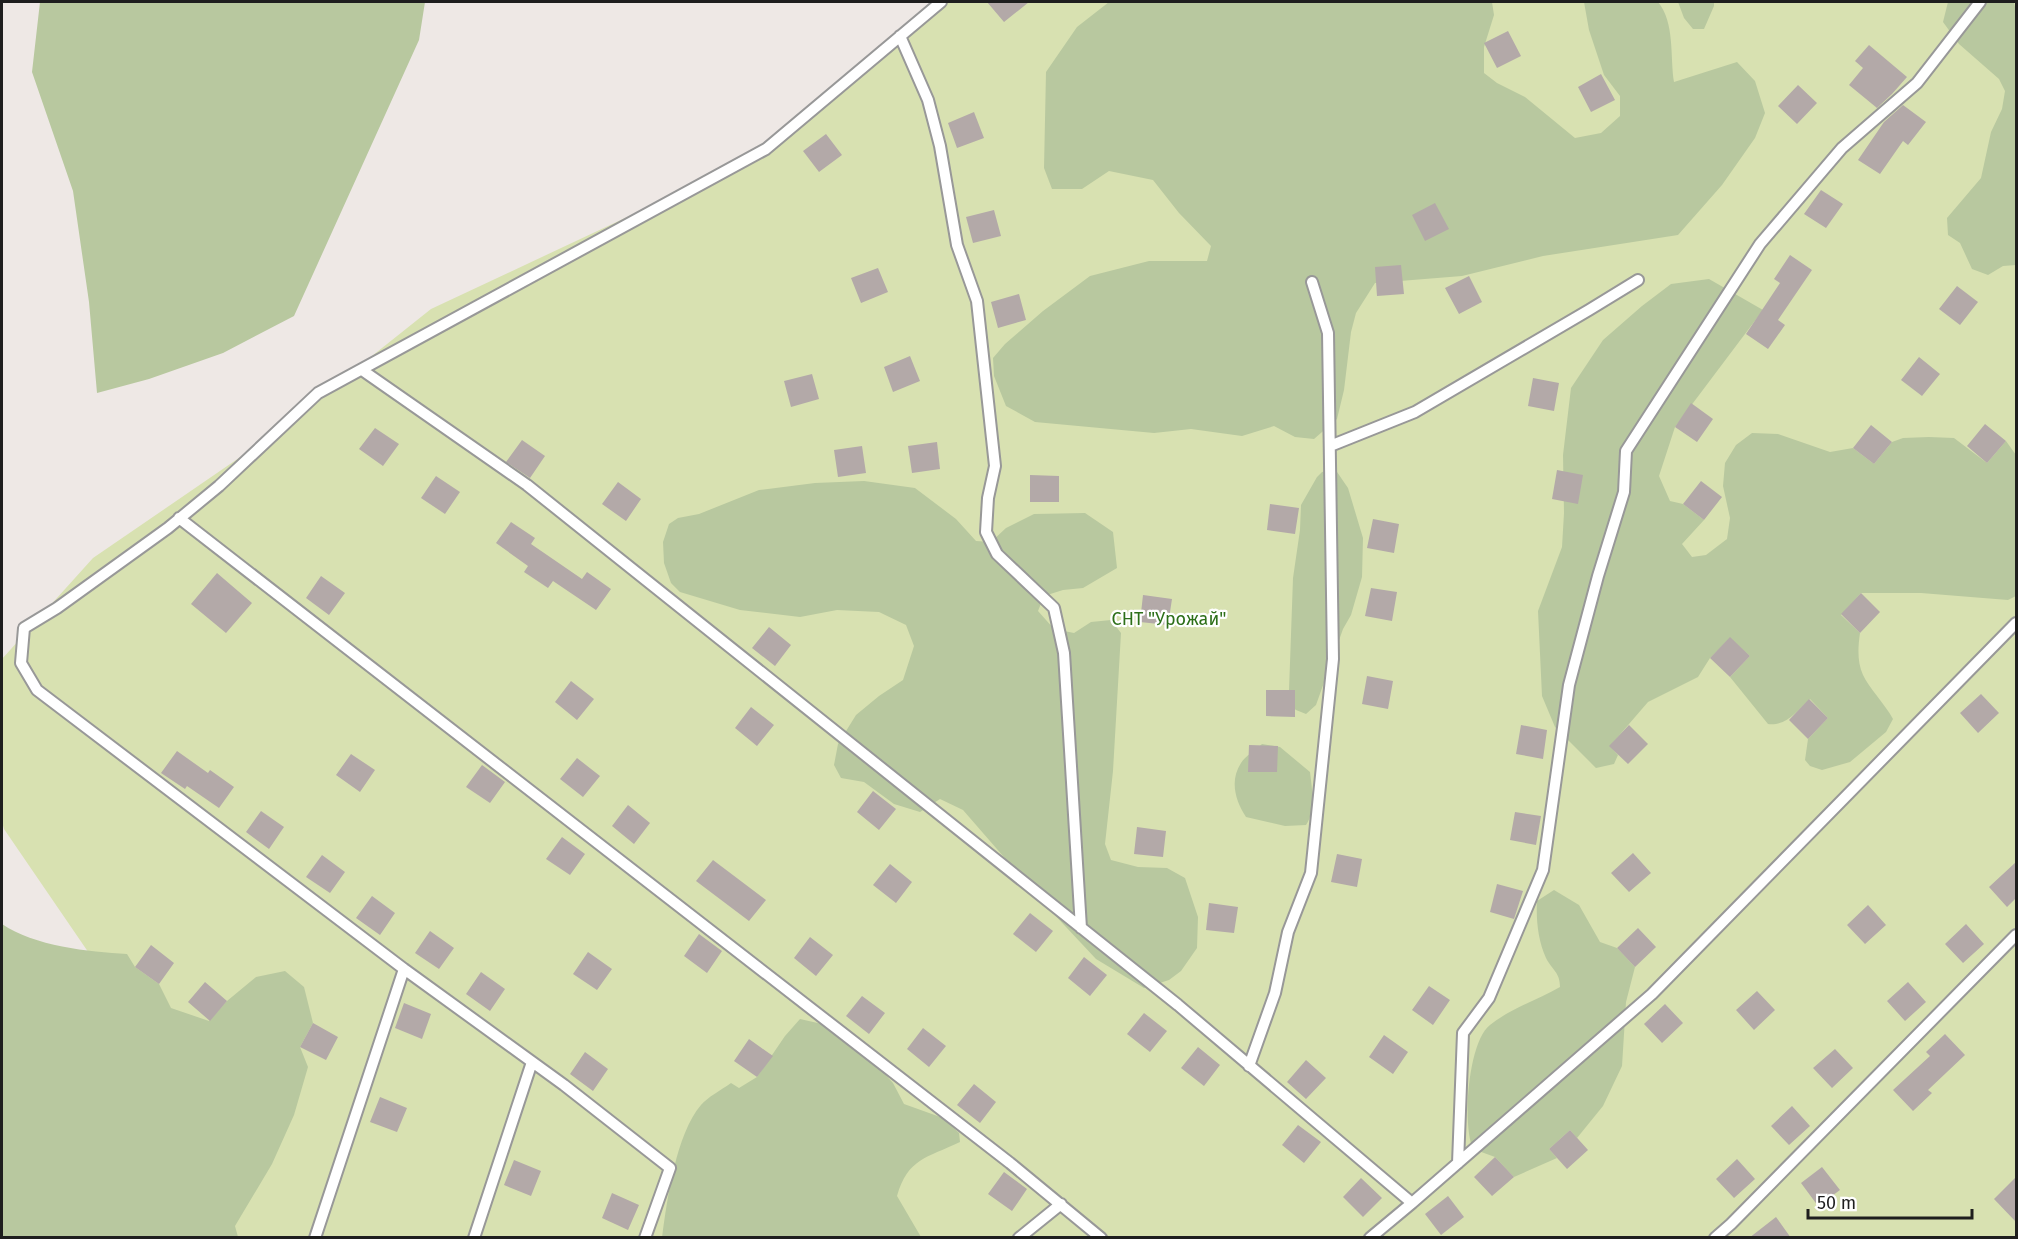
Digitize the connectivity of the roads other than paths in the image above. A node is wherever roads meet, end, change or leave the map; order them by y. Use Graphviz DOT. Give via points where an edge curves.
graph roads {
  1 [pos="941,2"];
  2 [pos="1980,2"];
  3 [pos="900,36"];
  4 [pos="1638,280"];
  5 [pos="1312,282"];
  6 [pos="362,370"];
  7 [pos="1330,446"];
  8 [pos="179,518"];
  9 [pos="2016,623"];
  10 [pos="1081,928"];
  11 [pos="2016,935"];
  12 [pos="404,969"];
  13 [pos="532,1062"];
  14 [pos="1249,1066"];
  15 [pos="1458,1163"];
  16 [pos="1412,1203"];
  17 [pos="1061,1204"];
  18 [pos="315,1238"];
  19 [pos="474,1238"];
  20 [pos="645,1238"];
  21 [pos="1019,1238"];
  22 [pos="1101,1238"];
  23 [pos="1370,1238"];
  24 [pos="1715,1238"];
  1 -- 3 [label="lane"];
  2 -- 15 [label="lane" via="1917,83 1842,148 1760,244 1626,451 1624,492 1569,685 1543,870 1489,998 1463,1034"];
  3 -- 6 [label="lane" via="766,149"];
  3 -- 10 [label="lane" via="928,100 957,245 977,301 995,466 986,532 997,554 1054,608 1064,653"];
  4 -- 7 [label="lane" via="1415,412"];
  5 -- 7 [label="lane" via="1328,333"];
  6 -- 8 [label="lane" via="318,393"];
  6 -- 10 [label="lane" via="527,485"];
  7 -- 14 [label="lane" via="1333,659 1311,873 1288,932 1275,993"];
  8 -- 12 [label="lane" via="24,628 21,663 37,690"];
  8 -- 17 [label="lane"];
  9 -- 15 [label="lane" via="1652,994"];
  10 -- 14 [label="lane"];
  11 -- 24 [label="lane"];
  12 -- 13 [label="lane"];
  12 -- 18 [label="lane"];
  13 -- 19 [label="lane"];
  13 -- 20 [label="lane" via="670,1168"];
  14 -- 16 [label="lane"];
  15 -- 16 [label="lane"];
  16 -- 23 [label="lane"];
  17 -- 21 [label="lane"];
  17 -- 22 [label="lane"];
}
